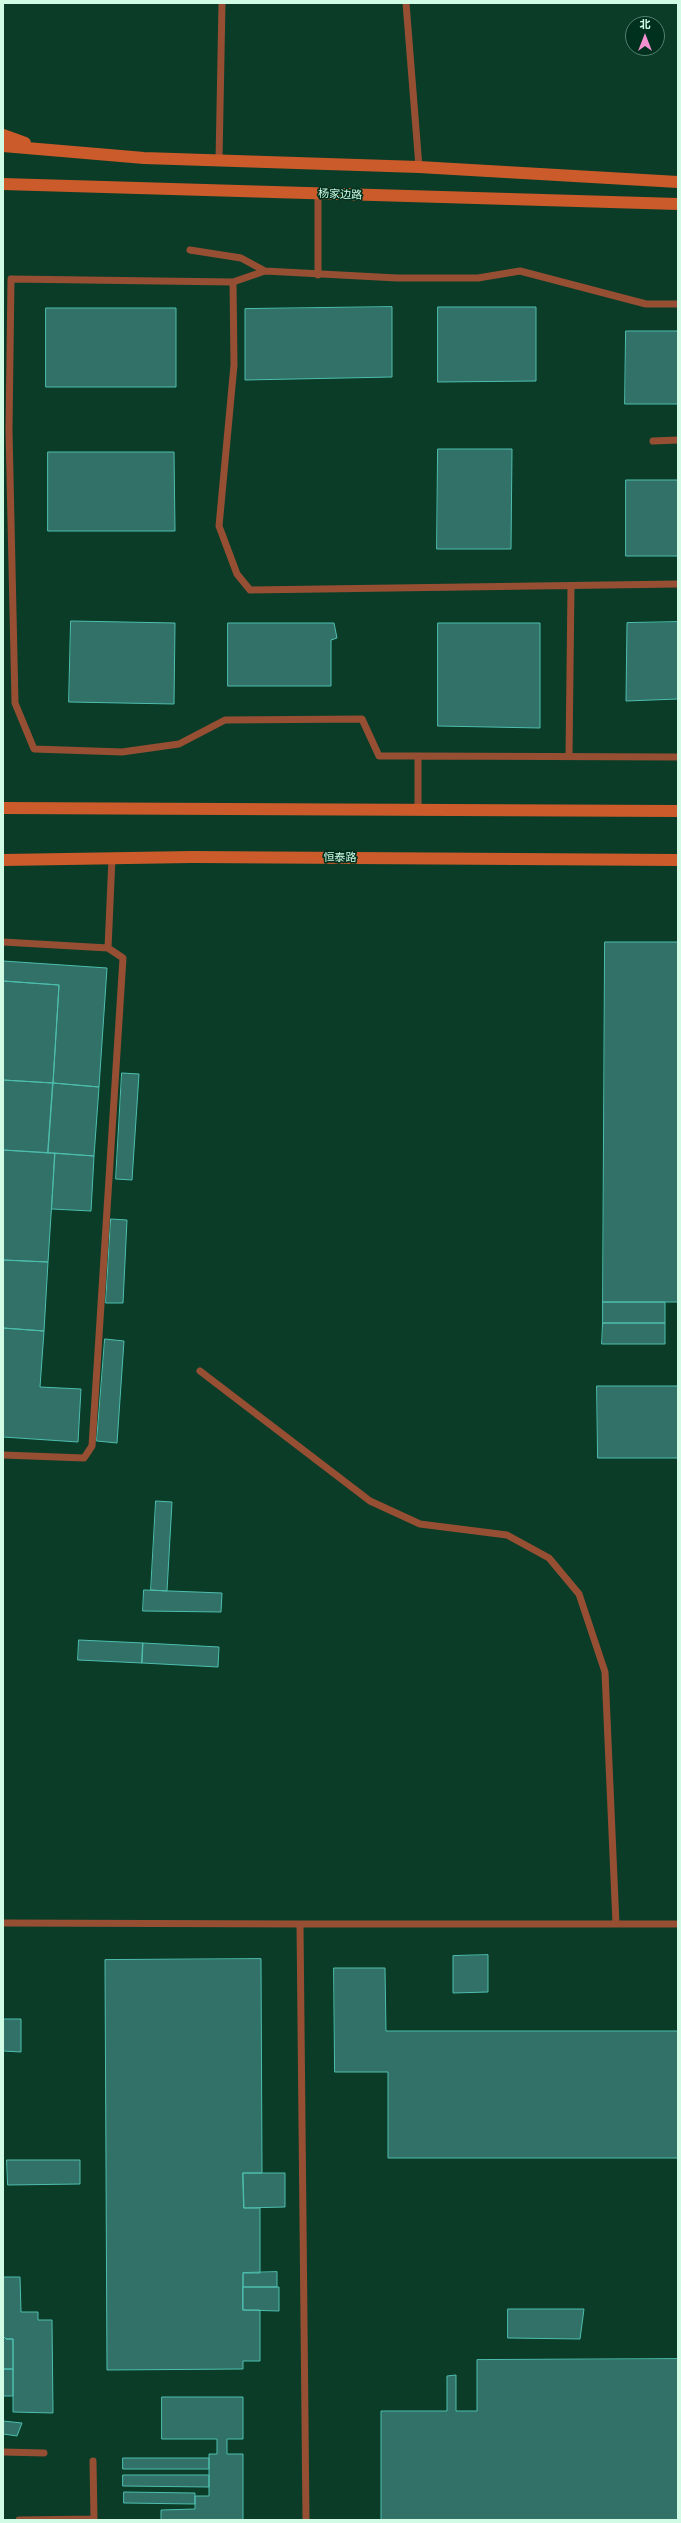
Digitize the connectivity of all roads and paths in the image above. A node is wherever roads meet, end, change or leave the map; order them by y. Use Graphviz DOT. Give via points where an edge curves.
graph roads {
  1 [pos="222,3"];
  2 [pos="406,3"];
  3 [pos="3,135"];
  4 [pos="3,146"];
  5 [pos="35,147"];
  6 [pos="219,161"];
  7 [pos="420,167"];
  8 [pos="678,182"];
  9 [pos="3,184"];
  10 [pos="318,194"];
  11 [pos="678,204"];
  12 [pos="190,250"];
  13 [pos="265,271"];
  14 [pos="318,275"];
  15 [pos="233,282"];
  16 [pos="678,304"];
  17 [pos="653,440"];
  18 [pos="678,440"];
  19 [pos="678,584"];
  20 [pos="571,586"];
  21 [pos="418,756"];
  22 [pos="569,756"];
  23 [pos="678,757"];
  24 [pos="3,808"];
  25 [pos="418,811"];
  26 [pos="678,811"];
  27 [pos="112,858"];
  28 [pos="3,860"];
  29 [pos="678,860"];
  30 [pos="3,942"];
  31 [pos="108,948"];
  32 [pos="200,1371"];
  33 [pos="3,1455"];
  34 [pos="3,1923"];
  35 [pos="300,1924"];
  36 [pos="616,1924"];
  37 [pos="678,1924"];
  38 [pos="3,2452"];
  39 [pos="44,2453"];
  40 [pos="94,2461"];
  41 [pos="19,2520"];
  42 [pos="306,2520"];
  1 -- 6 [label="lane"];
  2 -- 7 [label="lane"];
  3 -- 5 [label="street"];
  4 -- 5 [label="street"];
  5 -- 6 [label="street" via="144,158"];
  6 -- 7 [label="street"];
  7 -- 8 [label="street"];
  9 -- 10 [label="street, 杨家边路"];
  10 -- 11 [label="street, 杨家边路"];
  10 -- 14 [label="lane"];
  12 -- 13 [label="lane" via="241,258"];
  13 -- 14 [label="lane"];
  13 -- 15 [label="lane"];
  14 -- 16 [label="lane" via="478,278 520,270 646,304"];
  15 -- 20 [label="lane" via="234,364 219,526 236,574 250,590"];
  15 -- 21 [label="lane" via="11,279 9,430 15,703 34,749 122,752 179,744 225,720 362,719 379,756"];
  17 -- 18 [label="lane"];
  19 -- 20 [label="lane"];
  20 -- 22 [label="lane"];
  21 -- 22 [label="lane"];
  21 -- 25 [label="lane"];
  22 -- 23 [label="lane"];
  24 -- 25 [label="street"];
  25 -- 26 [label="street"];
  27 -- 28 [label="street, 恒泰路"];
  27 -- 29 [label="street, 恒泰路"];
  27 -- 31 [label="lane"];
  30 -- 31 [label="lane"];
  31 -- 33 [label="lane" via="123,958 92,1446 84,1458"];
  32 -- 36 [label="lane" via="370,1501 420,1524 507,1535 549,1558 579,1594 605,1672"];
  34 -- 35 [label="lane"];
  35 -- 36 [label="lane"];
  35 -- 42 [label="lane"];
  36 -- 37 [label="lane"];
  38 -- 39 [label="lane"];
  40 -- 41 [label="lane" via="94,2519"];
}
